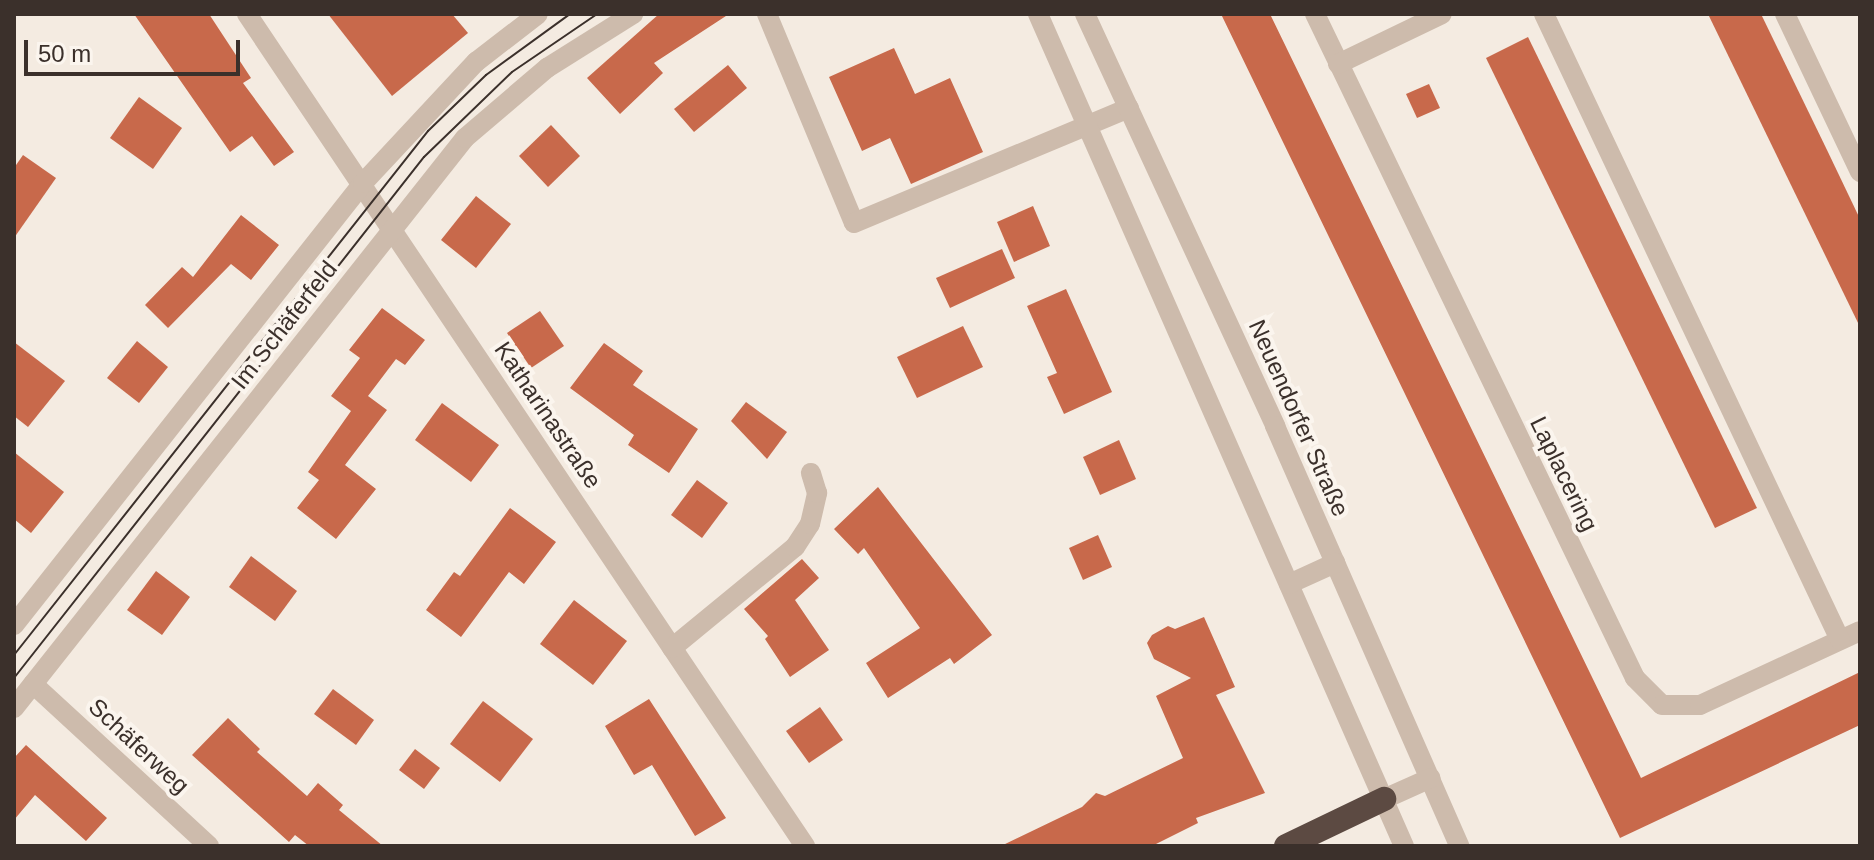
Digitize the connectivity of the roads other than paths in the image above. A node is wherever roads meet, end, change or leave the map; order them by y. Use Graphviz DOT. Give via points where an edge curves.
graph roads {
  1 [pos="247,14"];
  2 [pos="538,14"];
  3 [pos="633,14"];
  4 [pos="767,14"];
  5 [pos="1038,14"];
  6 [pos="1085,14"];
  7 [pos="1315,14"];
  8 [pos="1442,14"];
  9 [pos="1544,14"];
  10 [pos="1785,14"];
  11 [pos="1338,64"];
  12 [pos="1129,108"];
  13 [pos="1086,126"];
  14 [pos="1860,172"];
  15 [pos="363,183"];
  16 [pos="393,228"];
  17 [pos="811,473"];
  18 [pos="1335,563"];
  19 [pos="1289,584"];
  20 [pos="14,625"];
  21 [pos="1860,631"];
  22 [pos="1840,640"];
  23 [pos="672,648"];
  24 [pos="33,684"];
  25 [pos="14,708"];
  26 [pos="1431,778"];
  27 [pos="1384,799"];
  28 [pos="209,846"];
  29 [pos="805,846"];
  30 [pos="1286,846"];
  31 [pos="1404,846"];
  32 [pos="1459,846"];
  1 -- 15 [label="street, Katharinastraße"];
  2 -- 15 [label="street, Im Schäferfeld" via="476,62"];
  3 -- 16 [label="street, Im Schäferfeld" via="547,68 465,138"];
  4 -- 13 [label="street" via="854,223"];
  5 -- 13 [label="street"];
  6 -- 12 [label="street, Neuendorfer Straße"];
  7 -- 11 [label="street, Laplacering"];
  8 -- 11 [label="street"];
  9 -- 22 [label="street"];
  10 -- 14 [label="street"];
  11 -- 22 [label="street, Laplacering" via="1635,678 1662,705 1700,705"];
  12 -- 13 [label="street"];
  12 -- 18 [label="street, Neuendorfer Straße"];
  13 -- 19 [label="street"];
  15 -- 16 [label="street, Katharinastraße"];
  15 -- 20 [label="street, Im Schäferfeld"];
  16 -- 23 [label="street, Katharinastraße"];
  16 -- 24 [label="street, Im Schäferfeld"];
  17 -- 23 [label="street" via="817,493 810,524 795,547"];
  18 -- 19 [label="street"];
  18 -- 26 [label="street, Neuendorfer Straße"];
  19 -- 27 [label="street"];
  21 -- 22 [label="street, Laplacering"];
  23 -- 29 [label="street, Katharinastraße"];
  24 -- 25 [label="street, Im Schäferfeld"];
  24 -- 28 [label="street, Schäferweg"];
  26 -- 27 [label="street"];
  26 -- 32 [label="street, Neuendorfer Straße"];
  27 -- 30 [label="highway"];
  27 -- 31 [label="street"];
}
